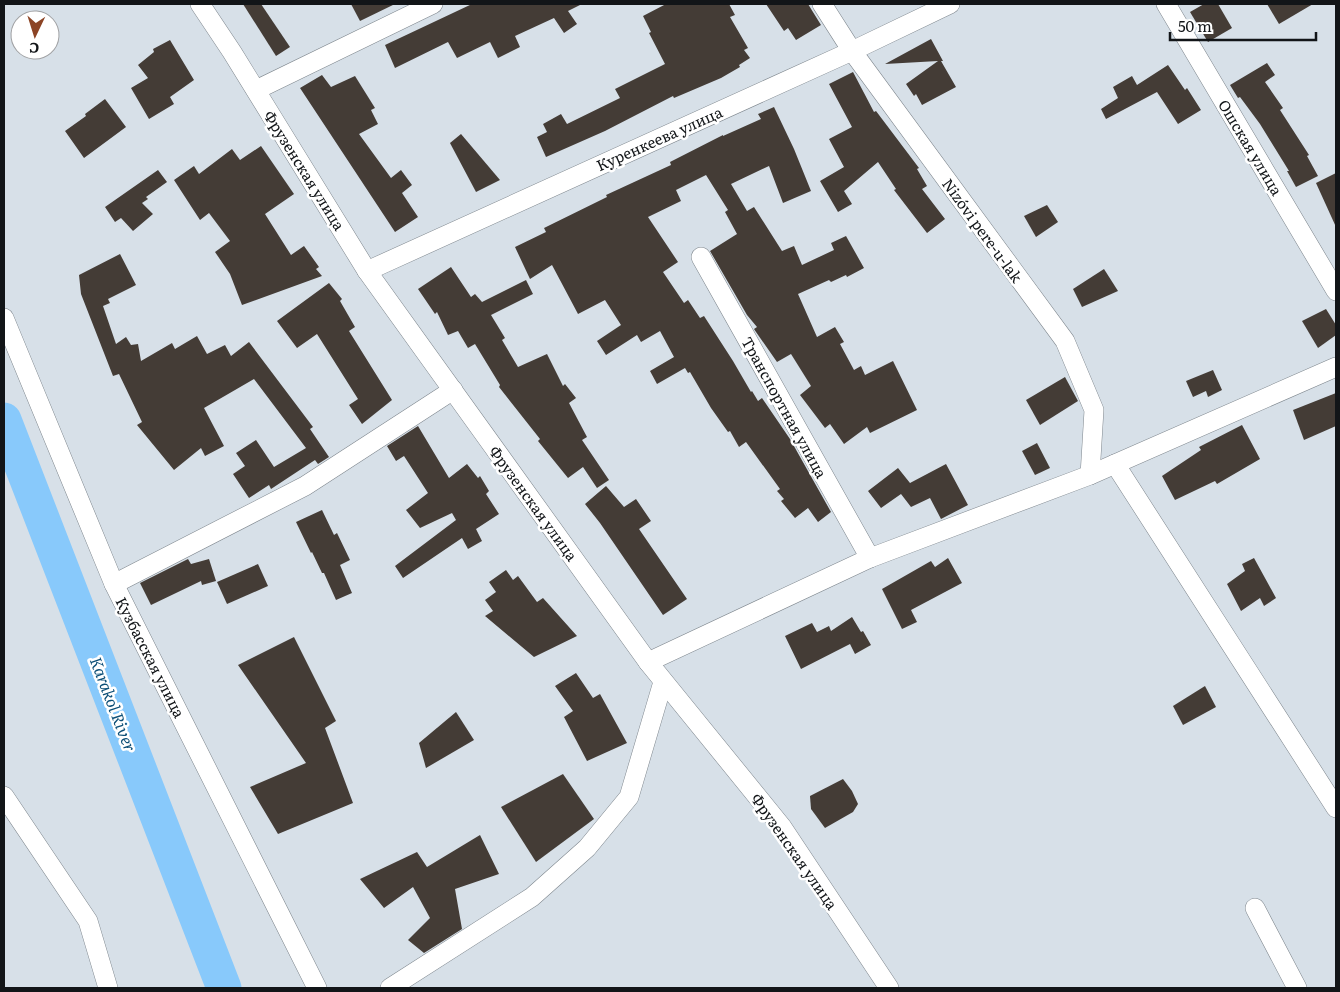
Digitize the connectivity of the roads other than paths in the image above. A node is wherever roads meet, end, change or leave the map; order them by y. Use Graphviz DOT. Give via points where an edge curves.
graph roads {
  1 [pos="200,4"];
  2 [pos="433,4"];
  3 [pos="822,4"];
  4 [pos="950,4"];
  5 [pos="1166,4"];
  6 [pos="852,51"];
  7 [pos="256,90"];
  8 [pos="701,257"];
  9 [pos="367,271"];
  10 [pos="1336,291"];
  11 [pos="4,318"];
  12 [pos="1336,367"];
  13 [pos="453,390"];
  14 [pos="1115,464"];
  15 [pos="1090,475"];
  16 [pos="870,558"];
  17 [pos="114,584"];
  18 [pos="648,662"];
  19 [pos="663,682"];
  20 [pos="4,796"];
  21 [pos="1336,808"];
  22 [pos="1255,908"];
  23 [pos="108,988"];
  24 [pos="317,988"];
  25 [pos="390,988"];
  26 [pos="889,988"];
  27 [pos="1297,988"];
  1 -- 7 [label="street, Фрузенская улица"];
  2 -- 7 [label="street"];
  3 -- 6 [label="street, Nizóvi pere-u-lak"];
  4 -- 6 [label="street, Куренкеева улица"];
  5 -- 10 [label="street, Ошская улица"];
  6 -- 9 [label="street, Куренкеева улица"];
  6 -- 15 [label="street, Nizóvi pere-u-lak" via="1065,341 1094,410"];
  7 -- 9 [label="street, Фрузенская улица"];
  8 -- 16 [label="street, Транспортная улица"];
  9 -- 13 [label="street, Фрузенская улица"];
  11 -- 17 [label="street, Кузбасская улица"];
  12 -- 14 [label="street"];
  13 -- 17 [label="street" via="306,486"];
  13 -- 18 [label="street, Фрузенская улица"];
  14 -- 15 [label="street"];
  14 -- 21 [label="street"];
  15 -- 16 [label="street"];
  16 -- 18 [label="street"];
  17 -- 24 [label="street, Кузбасская улица"];
  18 -- 19 [label="street, Фрузенская улица"];
  19 -- 25 [label="street" via="630,796 587,848 532,897"];
  19 -- 26 [label="street, Фрузенская улица" via="782,827"];
  20 -- 23 [label="street" via="88,921"];
  22 -- 27 [label="street"];
}
